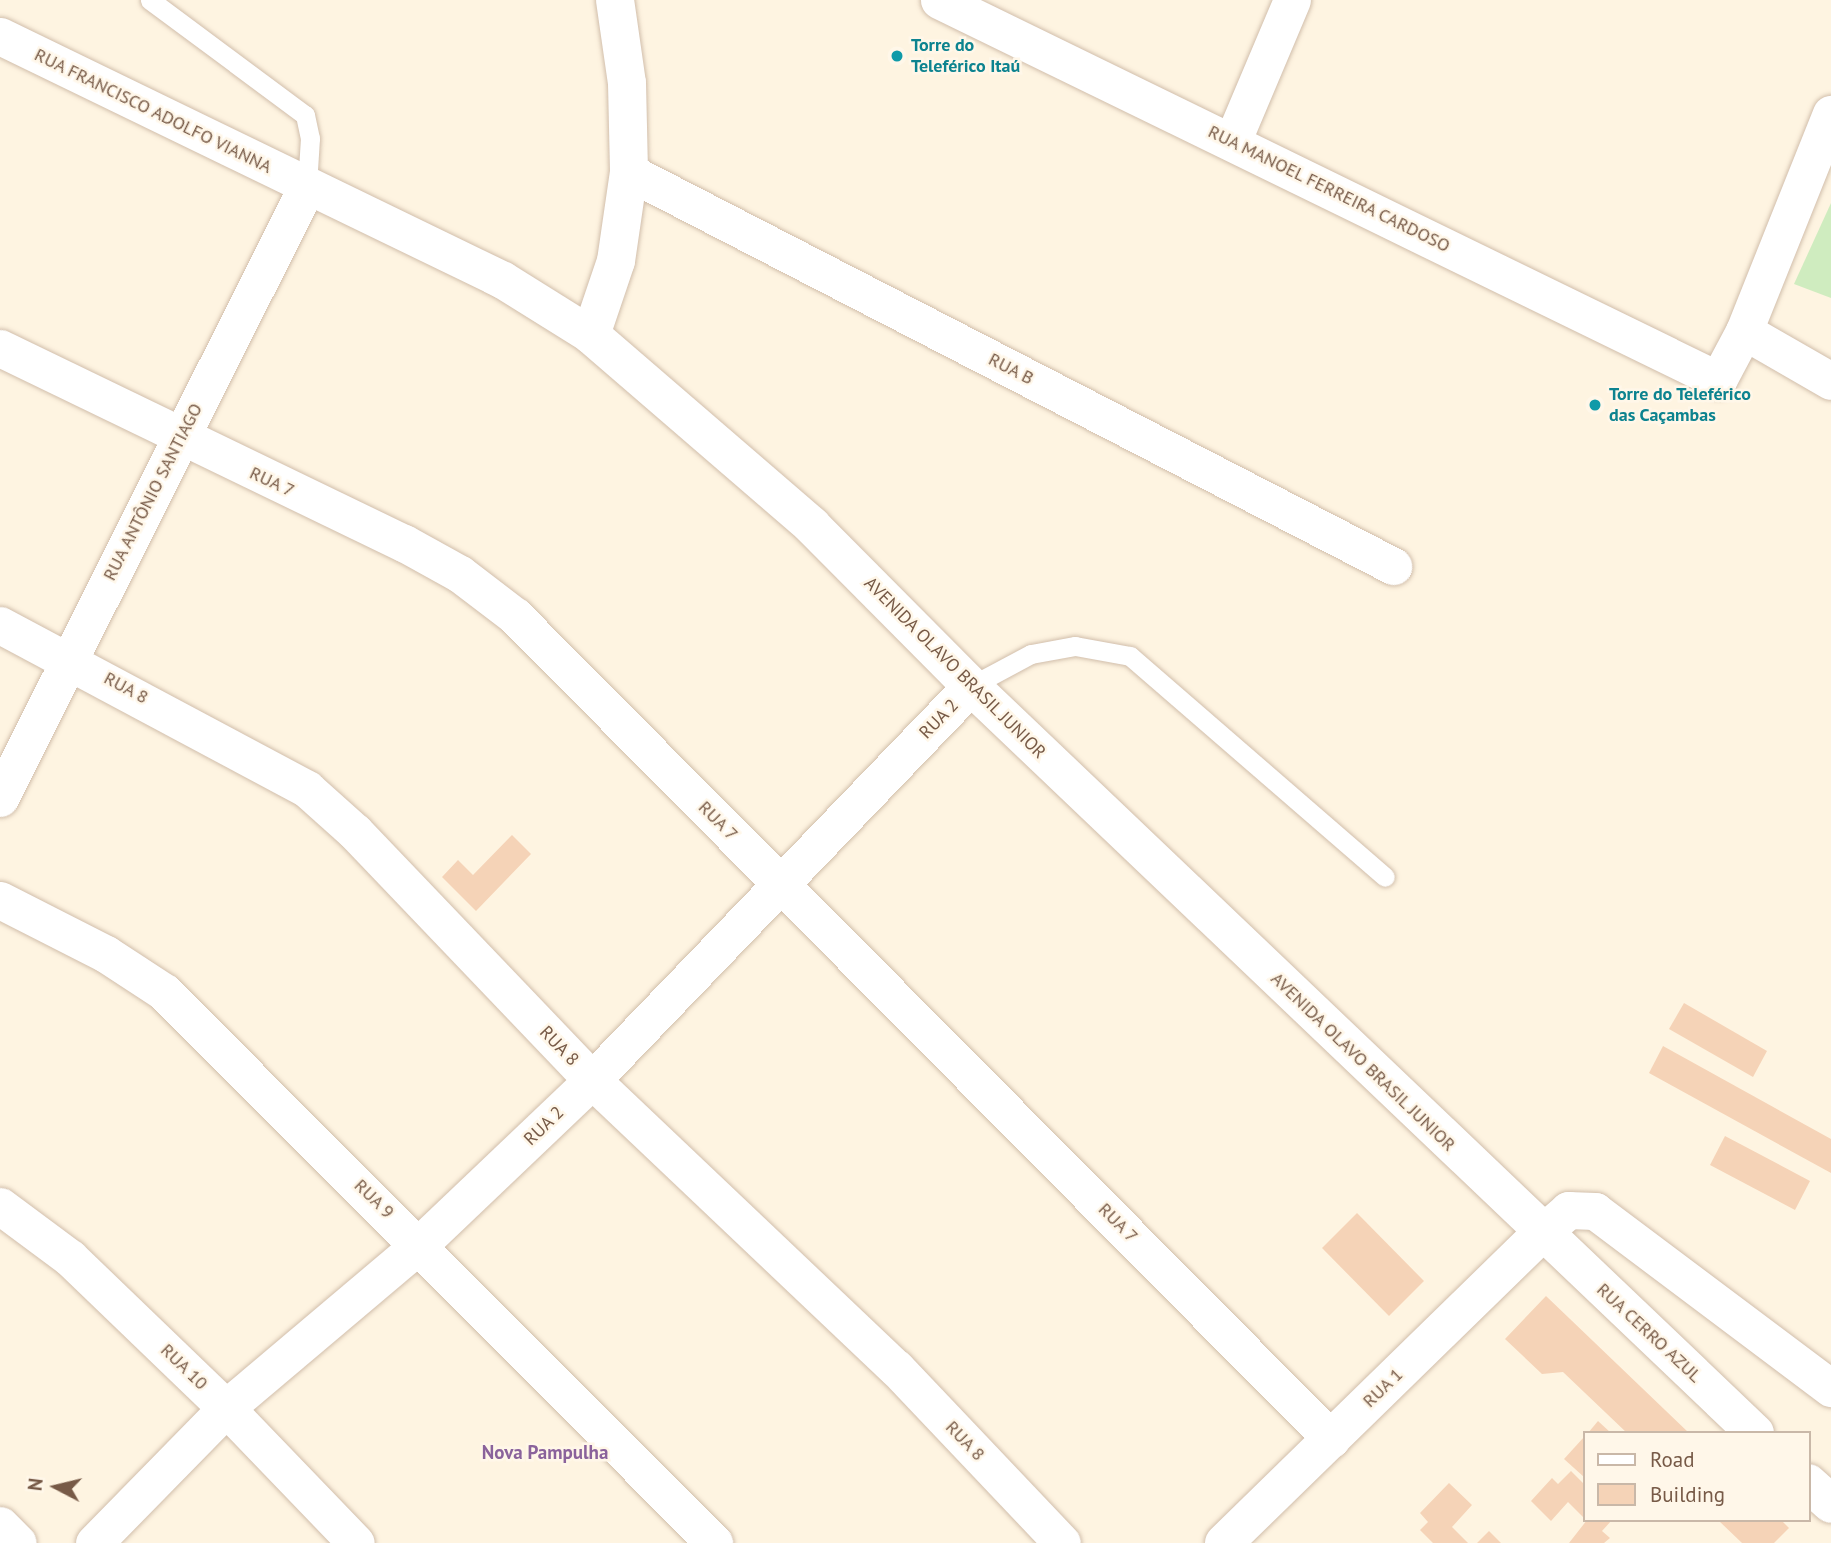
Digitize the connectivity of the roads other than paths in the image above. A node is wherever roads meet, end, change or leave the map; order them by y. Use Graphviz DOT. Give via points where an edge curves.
graph roads {
  1 [pos="150,0"];
  2 [pos="615,0"];
  3 [pos="939,0"];
  4 [pos="1292,0"];
  5 [pos="0,36"];
  6 [pos="1831,114"];
  7 [pos="1232,142"];
  8 [pos="629,172"];
  9 [pos="307,186"];
  10 [pos="1744,331"];
  11 [pos="592,335"];
  12 [pos="0,348"];
  13 [pos="1831,381"];
  14 [pos="180,439"];
  15 [pos="1393,566"];
  16 [pos="0,625"];
  17 [pos="69,659"];
  18 [pos="971,686"];
  19 [pos="0,798"];
  20 [pos="1385,877"];
  21 [pos="782,885"];
  22 [pos="0,900"];
  23 [pos="592,1080"];
  24 [pos="0,1206"];
  25 [pos="1542,1233"];
  26 [pos="420,1244"];
  27 [pos="1831,1388"];
  28 [pos="226,1408"];
  29 [pos="1753,1431"];
  30 [pos="1331,1439"];
  31 [pos="1810,1485"];
  32 [pos="1831,1504"];
  33 [pos="0,1525"];
  34 [pos="18,1543"];
  35 [pos="94,1543"];
  36 [pos="356,1543"];
  37 [pos="714,1543"];
  38 [pos="1062,1543"];
  39 [pos="1224,1543"];
  1 -- 9 [label="lane" via="305,115 310,138"];
  2 -- 8 [label="street" via="627,83"];
  3 -- 7 [label="street, RUA MANOEL FERREIRA CARDOSO"];
  4 -- 7 [label="street"];
  5 -- 9 [label="street, RUA FRANCISCO ADOLFO VIANNA"];
  6 -- 10 [label="street"];
  7 -- 10 [label="street, RUA MANOEL FERREIRA CARDOSO" via="1718,380"];
  8 -- 11 [label="street" via="616,261"];
  8 -- 15 [label="street, RUA B"];
  9 -- 11 [label="street, AVENIDA OLAVO BRASIL JUNIOR" via="503,281"];
  9 -- 14 [label="street, RUA ANTÔNIO SANTIAGO"];
  10 -- 13 [label="street"];
  11 -- 18 [label="street, AVENIDA OLAVO BRASIL JUNIOR" via="812,526"];
  12 -- 14 [label="street, RUA 7"];
  14 -- 17 [label="street, RUA ANTÔNIO SANTIAGO"];
  14 -- 21 [label="street, RUA 7" via="460,574 515,616"];
  16 -- 17 [label="street, RUA 8"];
  17 -- 19 [label="street, RUA ANTÔNIO SANTIAGO"];
  17 -- 23 [label="street, RUA 8" via="307,789 355,832"];
  18 -- 20 [label="lane" via="1031,654 1075,646 1130,656"];
  18 -- 21 [label="street, RUA 2"];
  18 -- 25 [label="street, AVENIDA OLAVO BRASIL JUNIOR"];
  21 -- 23 [label="street, RUA 2"];
  21 -- 30 [label="street, RUA 7"];
  22 -- 26 [label="street, RUA 9" via="106,954 164,992"];
  23 -- 26 [label="street, RUA 2"];
  23 -- 38 [label="street, RUA 8" via="896,1368"];
  24 -- 28 [label="street, RUA 10" via="70,1258"];
  25 -- 27 [label="street" via="1567,1210 1595,1211"];
  25 -- 29 [label="street, RUA CERRO AZUL"];
  25 -- 30 [label="street, RUA 1"];
  26 -- 28 [label="street, RUA 2"];
  26 -- 37 [label="street, RUA 9"];
  28 -- 35 [label="street, RUA 2"];
  28 -- 36 [label="street, RUA 10"];
  30 -- 39 [label="street, RUA 1"];
  31 -- 32 [label="street"];
  33 -- 34 [label="street"];
}
